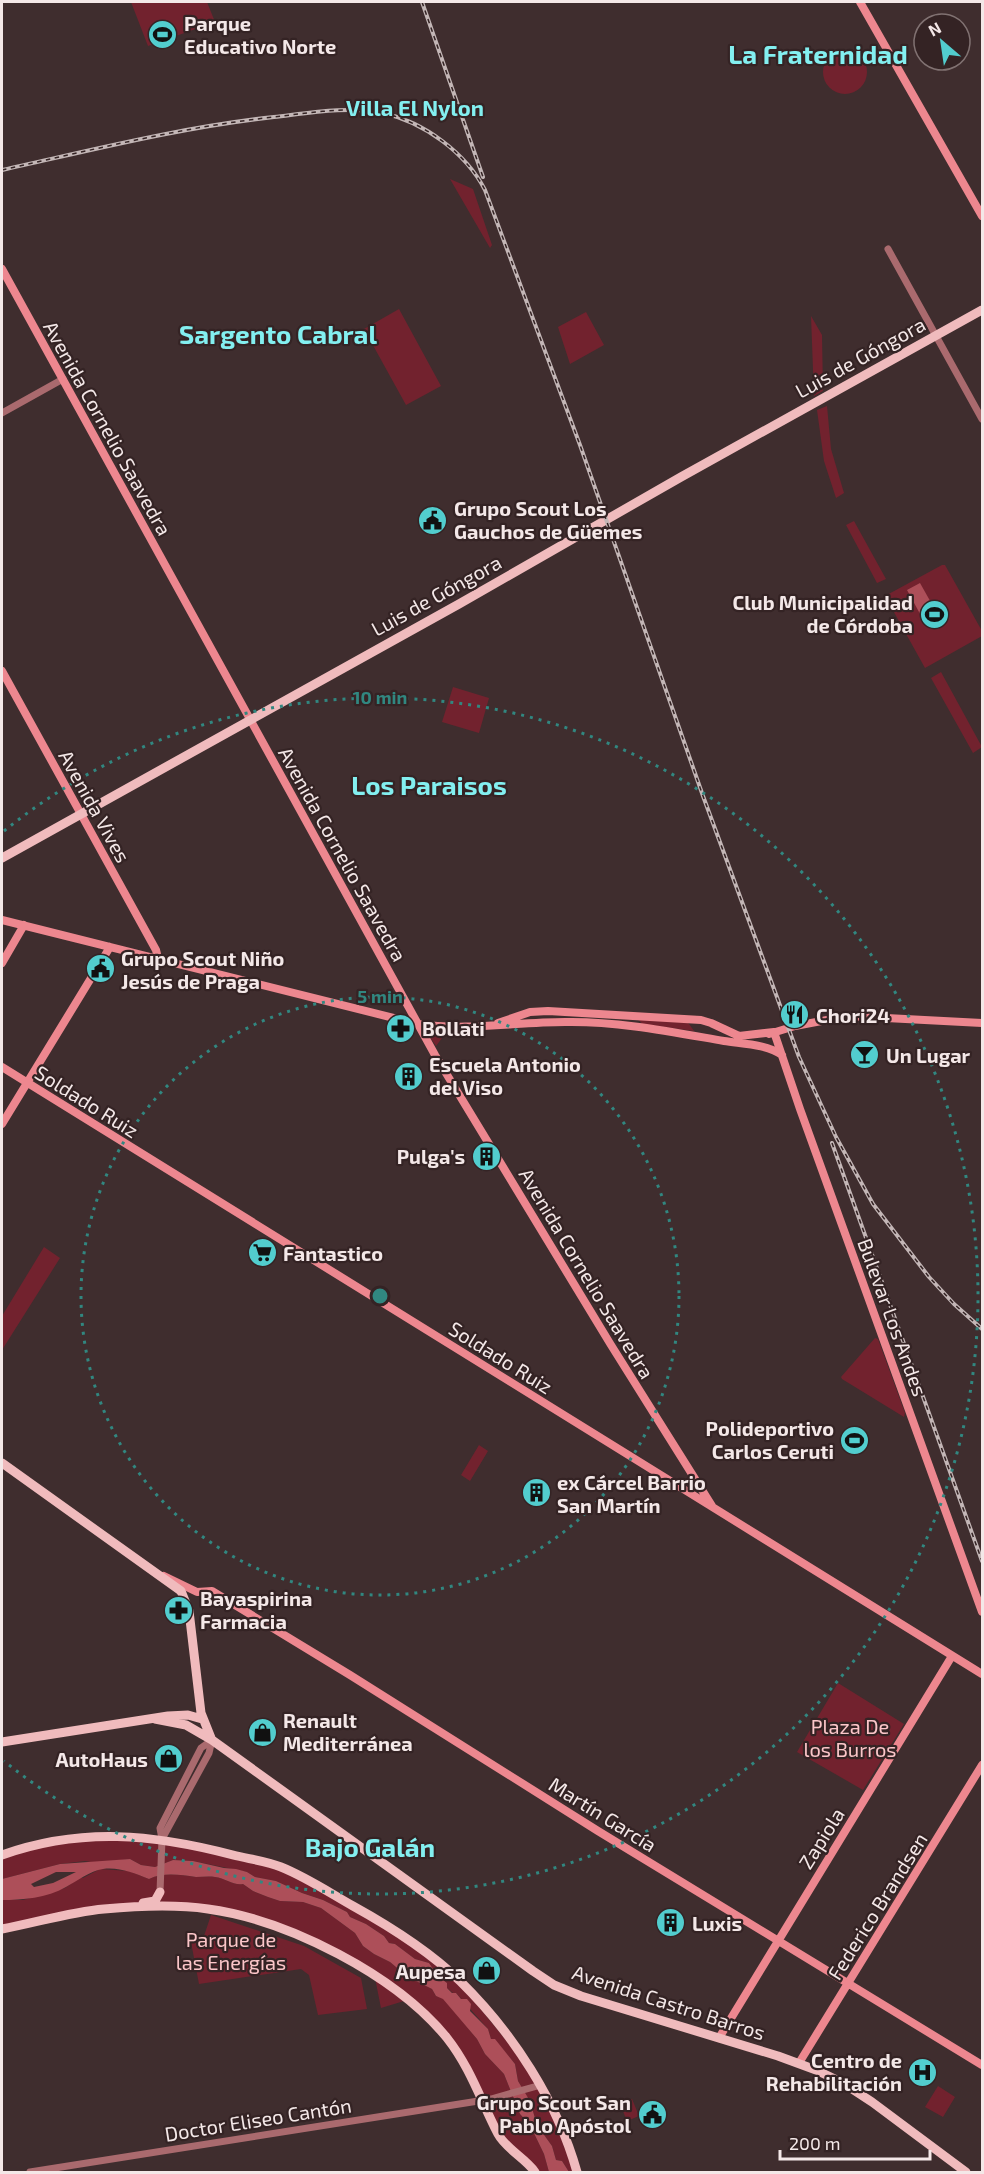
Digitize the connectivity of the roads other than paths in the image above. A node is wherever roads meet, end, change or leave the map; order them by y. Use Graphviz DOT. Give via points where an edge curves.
graph roads {
  1 [pos="860,2"];
  2 [pos="982,216"];
  3 [pos="888,249"];
  4 [pos="2,269"];
  5 [pos="982,310"];
  6 [pos="936,336"];
  7 [pos="63,379"];
  8 [pos="2,414"];
  9 [pos="982,419"];
  10 [pos="2,671"];
  11 [pos="251,720"];
  12 [pos="81,814"];
  13 [pos="2,858"];
  14 [pos="2,920"];
  15 [pos="24,925"];
  16 [pos="110,947"];
  17 [pos="158,958"];
  18 [pos="2,963"];
  19 [pos="982,1023"];
  20 [pos="418,1024"];
  21 [pos="489,1026"];
  22 [pos="774,1032"];
  23 [pos="738,1042"];
  24 [pos="782,1055"];
  25 [pos="2,1067"];
  26 [pos="27,1084"];
  27 [pos="2,1124"];
  28 [pos="2,1462"];
  29 [pos="712,1506"];
  30 [pos="158,1574"];
  31 [pos="982,1612"];
  32 [pos="952,1656"];
  33 [pos="982,1674"];
  34 [pos="199,1703"];
  35 [pos="188,1715"];
  36 [pos="155,1719"];
  37 [pos="202,1719"];
  38 [pos="212,1740"];
  39 [pos="2,1742"];
  40 [pos="982,1765"];
  41 [pos="162,1842"];
  42 [pos="2,1855"];
  43 [pos="160,1894"];
  44 [pos="230,1913"];
  45 [pos="33,1923"];
  46 [pos="2,1929"];
  47 [pos="777,1940"];
  48 [pos="849,1983"];
  49 [pos="719,2038"];
  50 [pos="799,2063"];
  51 [pos="982,2065"];
  52 [pos="538,2087"];
  53 [pos="487,2099"];
  54 [pos="30,2172"];
  55 [pos="535,2172"];
  56 [pos="577,2172"];
  57 [pos="966,2172"];
  1 -- 2 [label="main road"];
  3 -- 6 [label="street"];
  4 -- 7 [label="main road, Avenida Cornelio Saavedra"];
  5 -- 6 [label="main road, Luis de Góngora"];
  6 -- 9 [label="street"];
  6 -- 11 [label="main road, Luis de Góngora"];
  7 -- 8 [label="street"];
  7 -- 11 [label="main road, Avenida Cornelio Saavedra"];
  10 -- 12 [label="main road, Avenida Vives"];
  11 -- 12 [label="main road, Luis de Góngora"];
  11 -- 20 [label="main road, Avenida Cornelio Saavedra"];
  12 -- 13 [label="main road, Luis de Góngora"];
  12 -- 17 [label="main road, Avenida Vives"];
  14 -- 15 [label="main road"];
  15 -- 16 [label="main road"];
  15 -- 18 [label="main road"];
  16 -- 17 [label="main road"];
  16 -- 26 [label="main road"];
  17 -- 20 [label="main road"];
  19 -- 22 [label="main road" via="848,1016"];
  20 -- 21 [label="main road"];
  20 -- 29 [label="main road, Avenida Cornelio Saavedra"];
  21 -- 22 [label="main road" via="530,1012 548,1011 700,1020 739,1036"];
  21 -- 23 [label="main road" via="610,1024"];
  22 -- 23 [label="main road"];
  22 -- 24 [label="main road, Bulevar Los Andes"];
  23 -- 24 [label="main road"];
  24 -- 31 [label="main road, Bulevar Los Andes"];
  25 -- 26 [label="main road, Soldado Ruiz"];
  26 -- 27 [label="main road"];
  26 -- 29 [label="main road, Soldado Ruiz"];
  28 -- 30 [label="main road, Avenida Castro Barros"];
  29 -- 32 [label="main road, Soldado Ruiz"];
  30 -- 34 [label="main road, Avenida Castro Barros" via="181,1592 189,1607"];
  30 -- 47 [label="main road, Martín García" via="197,1592 208,1590"];
  32 -- 33 [label="main road, Soldado Ruiz"];
  32 -- 47 [label="main road, Zapiola"];
  34 -- 35 [label="main road"];
  34 -- 37 [label="main road, Avenida Castro Barros"];
  35 -- 36 [label="main road"];
  35 -- 37 [label="main road"];
  36 -- 38 [label="main road" via="186,1725"];
  36 -- 39 [label="main road"];
  37 -- 38 [label="main road, Avenida Castro Barros"];
  38 -- 41 [label="street" via="209,1753"];
  38 -- 49 [label="main road, Avenida Castro Barros" via="554,1985"];
  40 -- 48 [label="main road, Federico Brandsen"];
  41 -- 42 [label="main road" via="78,1837"];
  41 -- 43 [label="street"];
  41 -- 52 [label="main road" via="196,1846 283,1868 393,1929 462,1983 509,2037"];
  43 -- 44 [label="main road" via="169,1902 211,1906"];
  43 -- 45 [label="main road" via="151,1902 99,1904 40,1917"];
  44 -- 45 [label="main road" via="171,1907 107,1909"];
  44 -- 53 [label="main road" via="308,1939 369,1972 411,2001 453,2046"];
  45 -- 46 [label="main road"];
  47 -- 48 [label="main road, Martín García"];
  47 -- 49 [label="main road, Zapiola"];
  48 -- 50 [label="main road, Federico Brandsen"];
  48 -- 51 [label="main road, Martín García"];
  49 -- 50 [label="main road, Avenida Castro Barros"];
  50 -- 57 [label="main road, Avenida Castro Barros" via="858,2092"];
  52 -- 53 [label="street, Doctor Eliseo Cantón"];
  52 -- 56 [label="main road"];
  53 -- 54 [label="street, Doctor Eliseo Cantón"];
  53 -- 55 [label="main road" via="499,2137"];
}
